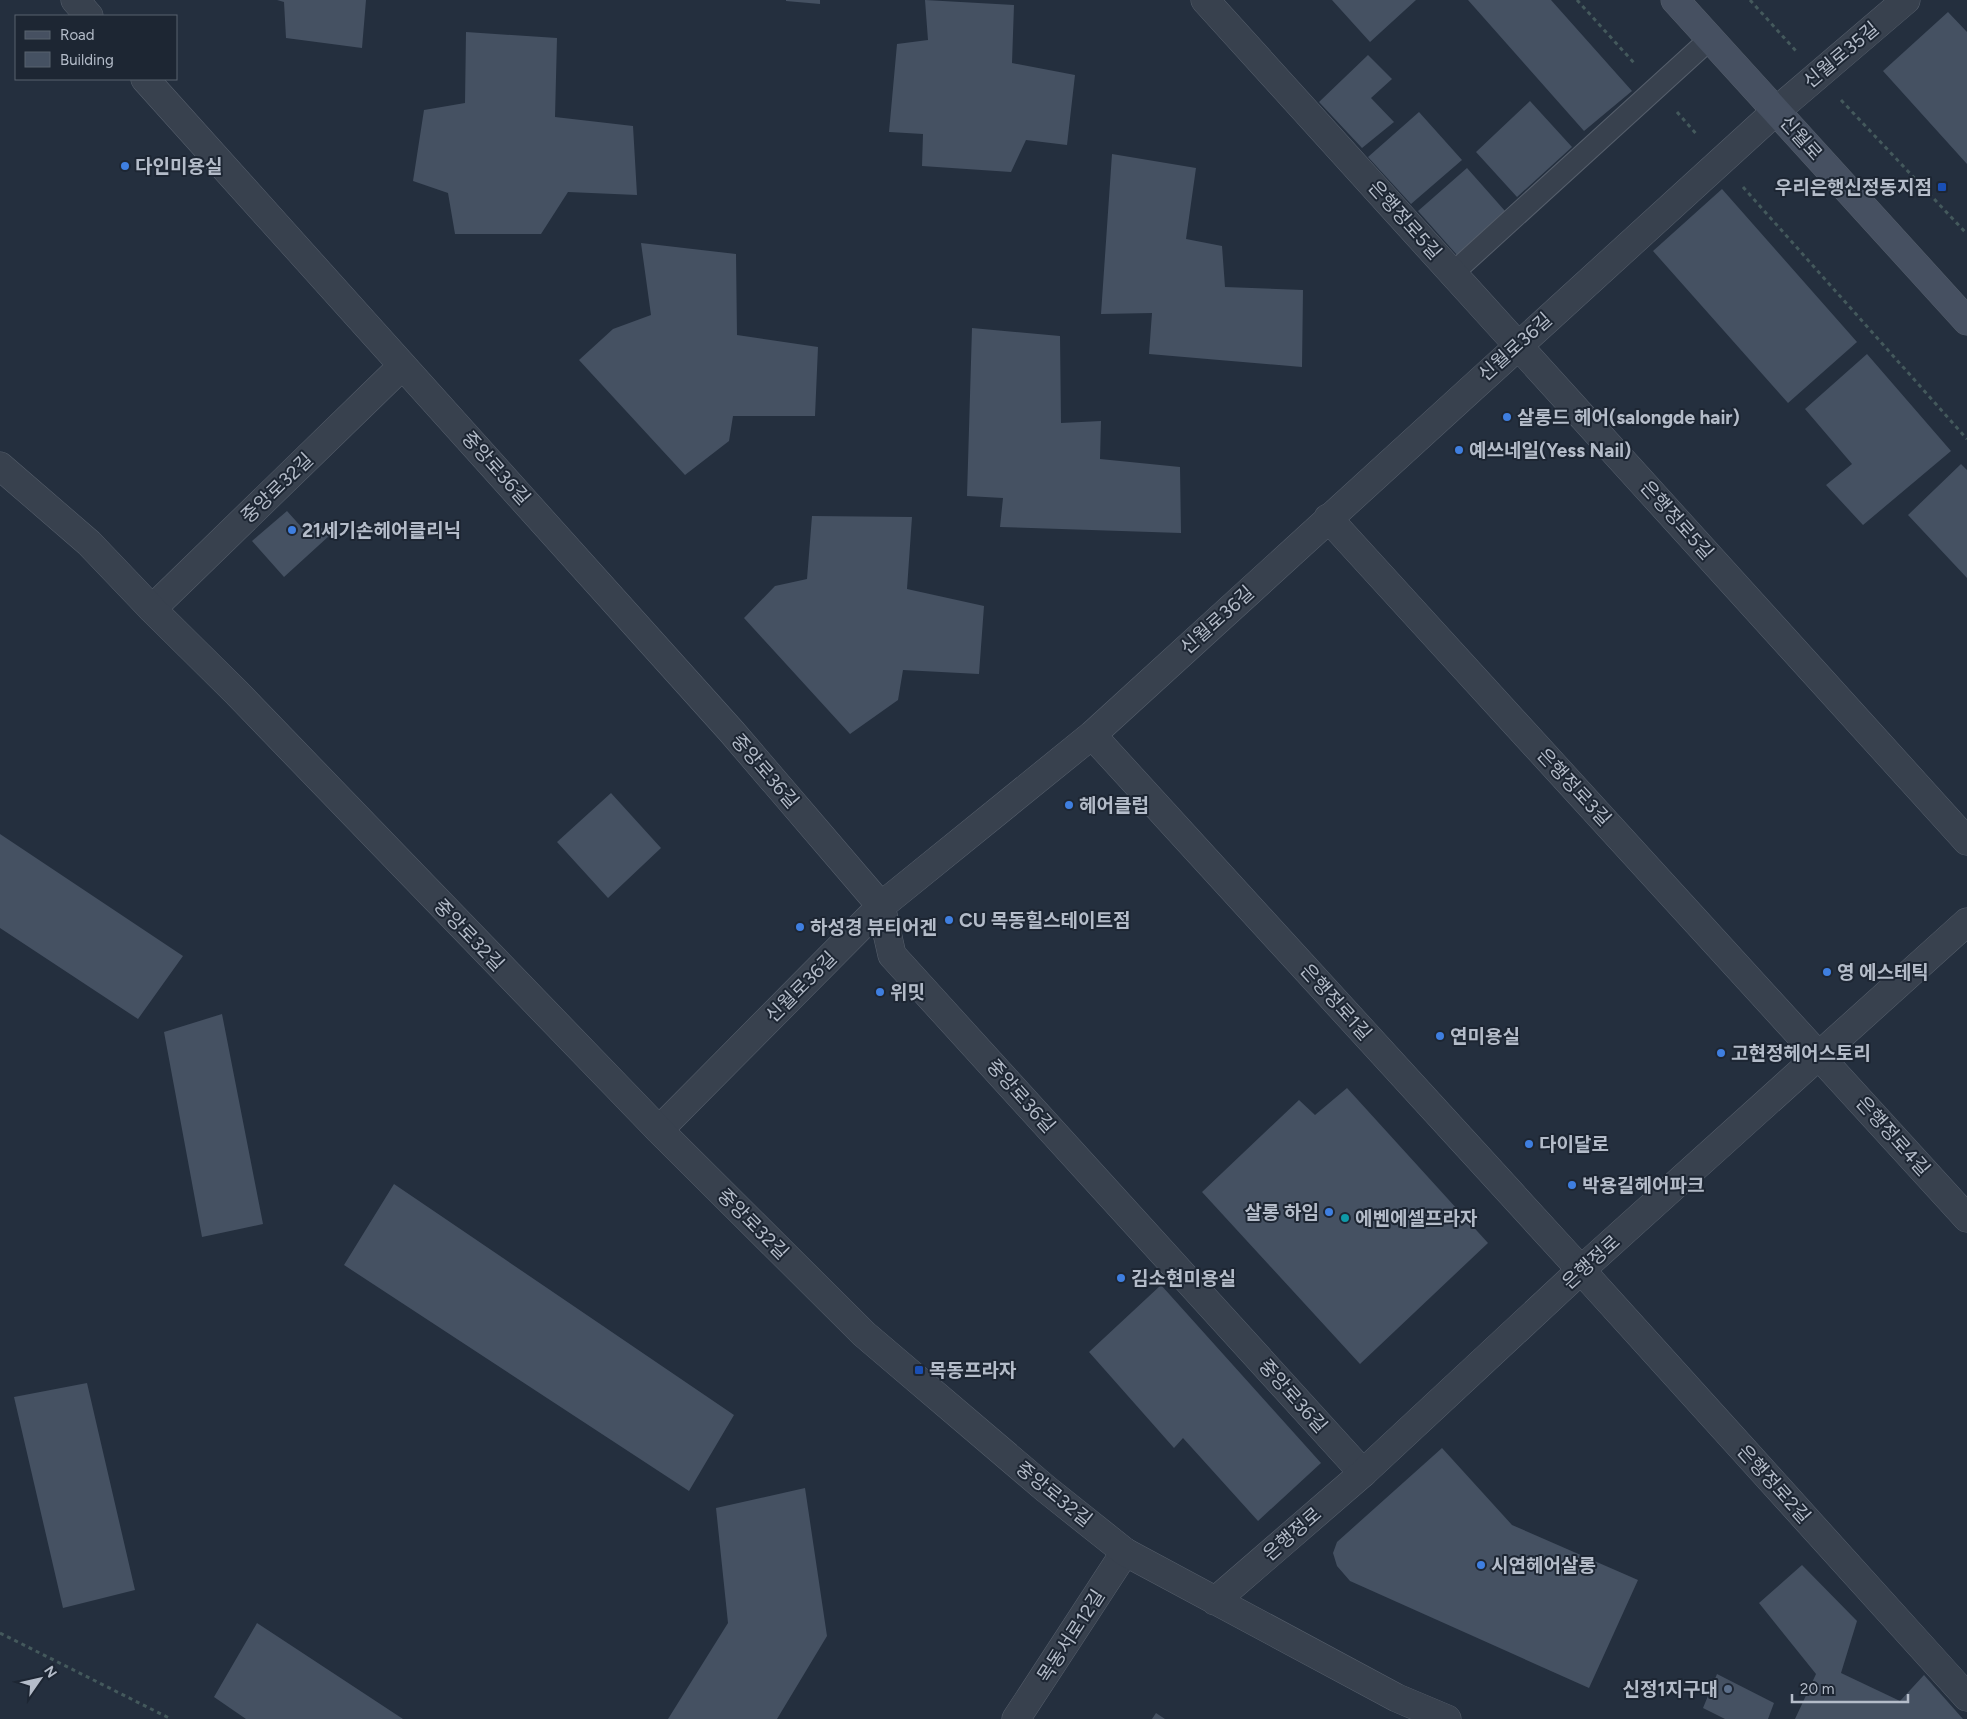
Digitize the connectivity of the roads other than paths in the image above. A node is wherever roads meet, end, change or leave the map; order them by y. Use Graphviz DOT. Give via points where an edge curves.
graph roads {
  1 [pos="75,0"];
  2 [pos="1205,0"];
  3 [pos="1675,0"];
  4 [pos="1906,0"];
  5 [pos="88,15"];
  6 [pos="1710,39"];
  7 [pos="146,80"];
  8 [pos="1776,111"];
  9 [pos="1453,273"];
  10 [pos="1967,321"];
  11 [pos="1518,344"];
  12 [pos="402,366"];
  13 [pos="0,466"];
  14 [pos="1328,518"];
  15 [pos="152,609"];
  16 [pos="1092,734"];
  17 [pos="1967,841"];
  18 [pos="881,906"];
  19 [pos="1967,922"];
  20 [pos="1820,1055"];
  21 [pos="659,1130"];
  22 [pos="1967,1218"];
  23 [pos="1581,1270"];
  24 [pos="1363,1473"];
  25 [pos="1125,1552"];
  26 [pos="1215,1601"];
  27 [pos="1967,1697"];
  28 [pos="1016,1719"];
  29 [pos="1446,1719"];
  1 -- 5 [label="street"];
  2 -- 9 [label="street, 은행정로5길"];
  3 -- 6 [label="main road, 신월로"];
  4 -- 8 [label="street, 신월로35길"];
  6 -- 8 [label="main road, 신월로"];
  6 -- 9 [label="lane"];
  7 -- 12 [label="street, 중앙로36길"];
  8 -- 10 [label="main road, 신월로"];
  8 -- 11 [label="street, 신월로36길"];
  9 -- 11 [label="street, 은행정로5길"];
  11 -- 14 [label="street, 신월로36길"];
  11 -- 17 [label="street, 은행정로5길"];
  12 -- 15 [label="street, 중앙로32길"];
  12 -- 18 [label="street, 중앙로36길" via="720,718"];
  13 -- 15 [label="street, 중앙로32길" via="89,543"];
  14 -- 16 [label="street, 신월로36길"];
  14 -- 20 [label="street, 은행정로3길"];
  15 -- 21 [label="street, 중앙로32길"];
  16 -- 18 [label="street, 신월로36길"];
  16 -- 23 [label="street, 은행정로1길"];
  18 -- 21 [label="street, 신월로36길"];
  18 -- 24 [label="street, 중앙로36길" via="892,955"];
  19 -- 20 [label="street, 은행정로"];
  20 -- 22 [label="street, 은행정로4길"];
  20 -- 23 [label="street, 은행정로"];
  21 -- 25 [label="street, 중앙로32길" via="864,1334"];
  23 -- 24 [label="street, 은행정로"];
  23 -- 27 [label="street, 은행정로2길"];
  24 -- 26 [label="street, 은행정로"];
  25 -- 26 [label="street, 중앙로32길"];
  25 -- 28 [label="street, 목동서로12길"];
  26 -- 29 [label="street, 중앙로32길" via="1397,1698"];
}
